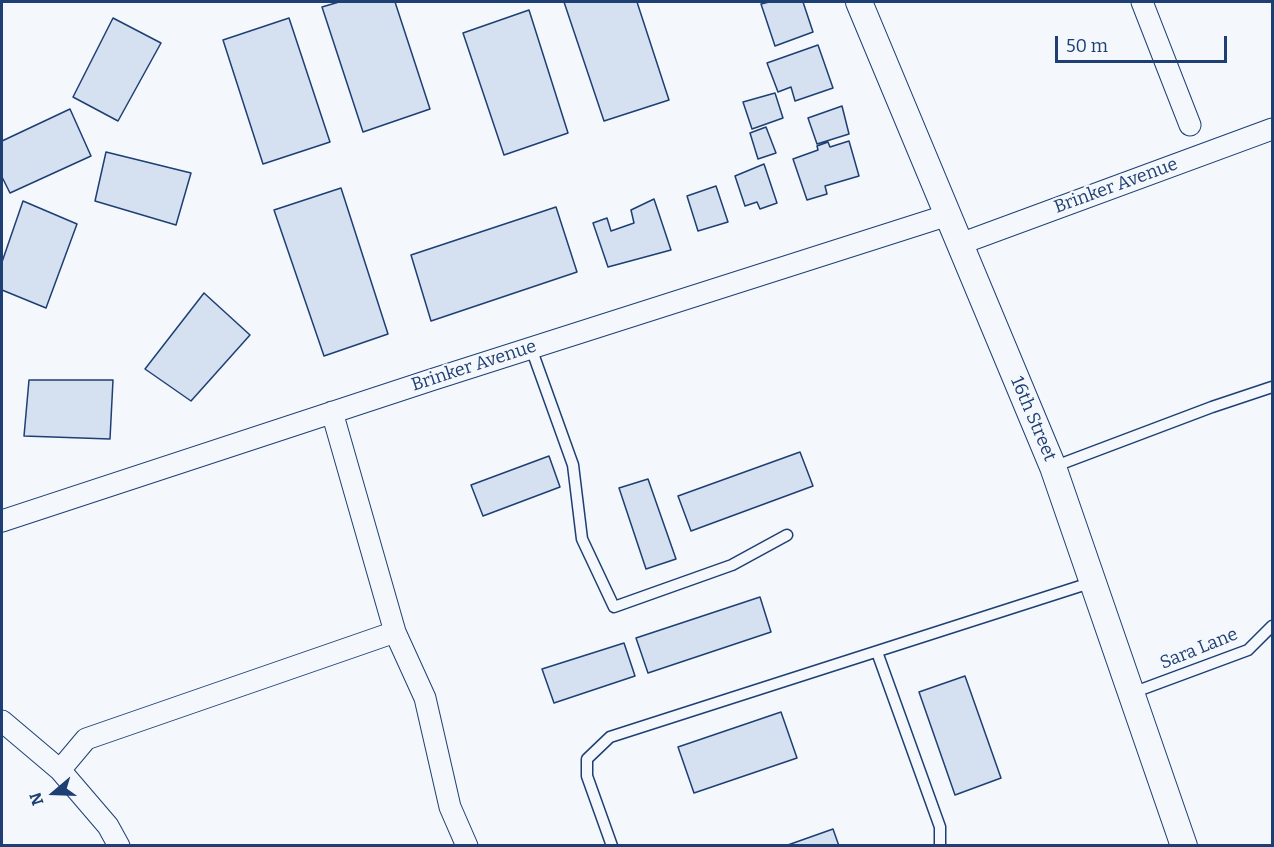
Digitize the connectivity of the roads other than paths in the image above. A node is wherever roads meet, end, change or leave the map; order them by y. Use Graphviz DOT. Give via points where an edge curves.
graph roads {
  1 [pos="859,2"];
  2 [pos="1142,2"];
  3 [pos="1190,125"];
  4 [pos="1272,129"];
  5 [pos="948,214"];
  6 [pos="960,244"];
  7 [pos="531,348"];
  8 [pos="1272,387"];
  9 [pos="332,412"];
  10 [pos="1053,467"];
  11 [pos="2,520"];
  12 [pos="787,536"];
  13 [pos="1093,582"];
  14 [pos="1272,626"];
  15 [pos="395,632"];
  16 [pos="877,652"];
  17 [pos="1131,693"];
  18 [pos="2,721"];
  19 [pos="60,770"];
  20 [pos="119,846"];
  21 [pos="467,846"];
  22 [pos="612,846"];
  23 [pos="940,846"];
  24 [pos="1184,846"];
  1 -- 5 [label="street, 16th Street"];
  2 -- 3 [label="street"];
  4 -- 6 [label="street, Brinker Avenue"];
  5 -- 6 [label="street, 16th Street"];
  5 -- 7 [label="street, Brinker Avenue"];
  6 -- 10 [label="street, 16th Street"];
  7 -- 9 [label="street, Brinker Avenue"];
  7 -- 12 [label="lane" via="573,465 582,539 614,606 732,565"];
  8 -- 10 [label="lane"];
  9 -- 11 [label="street, Brinker Avenue"];
  9 -- 15 [label="street"];
  10 -- 13 [label="street, 16th Street"];
  13 -- 16 [label="lane"];
  13 -- 17 [label="street, 16th Street"];
  14 -- 17 [label="lane, Sara Lane" via="1248,650"];
  15 -- 19 [label="street" via="86,739"];
  15 -- 21 [label="street" via="425,698 450,807"];
  16 -- 22 [label="lane" via="610,737 587,759 588,776"];
  16 -- 23 [label="lane" via="940,827"];
  17 -- 24 [label="street, 16th Street"];
  18 -- 19 [label="street"];
  19 -- 20 [label="street" via="108,826"];
}
